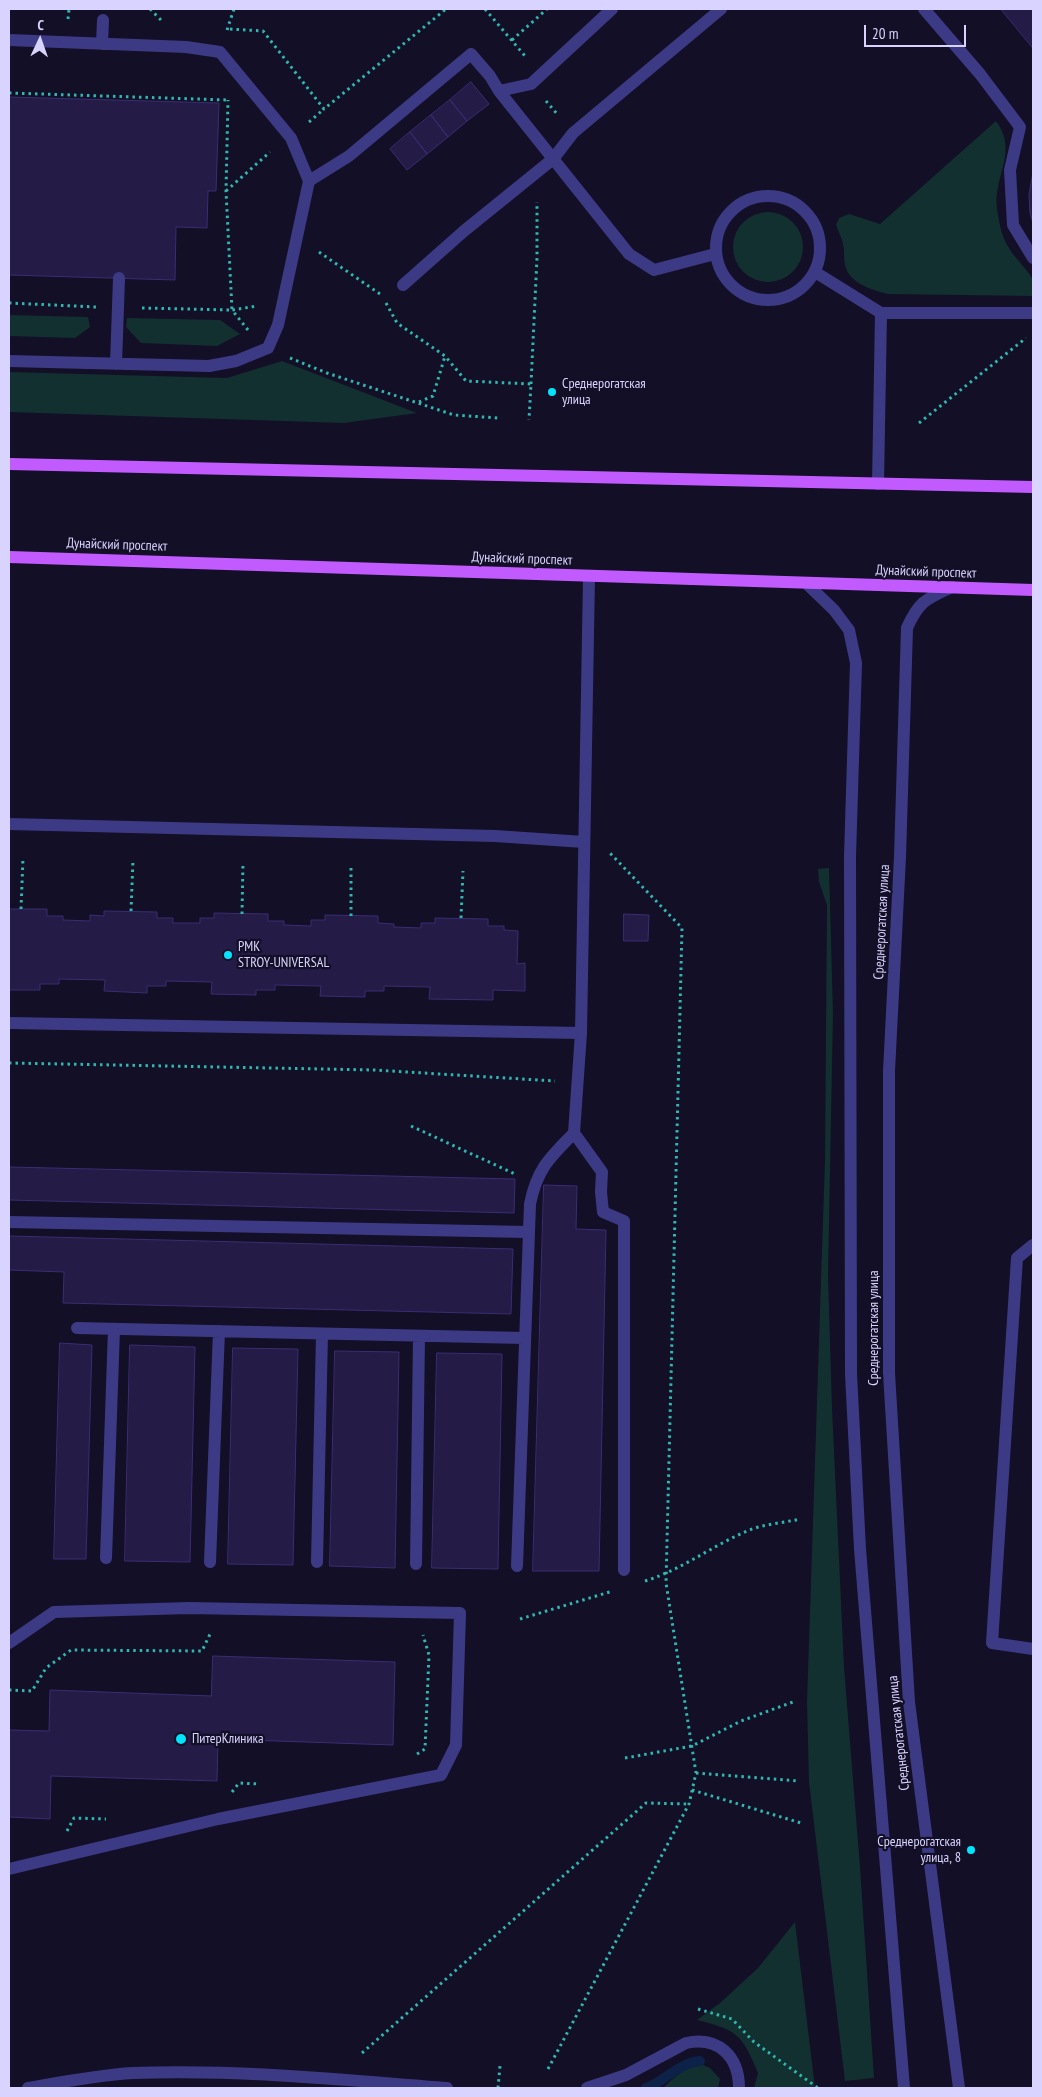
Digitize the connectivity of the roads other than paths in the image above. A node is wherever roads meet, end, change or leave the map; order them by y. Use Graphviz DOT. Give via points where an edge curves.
graph roads {
  1 [pos="612,9"];
  2 [pos="721,9"];
  3 [pos="924,9"];
  4 [pos="103,20"];
  5 [pos="9,40"];
  6 [pos="102,44"];
  7 [pos="499,91"];
  8 [pos="553,159"];
  9 [pos="309,181"];
  10 [pos="715,254"];
  11 [pos="1033,258"];
  12 [pos="814,272"];
  13 [pos="119,278"];
  14 [pos="404,285"];
  15 [pos="881,313"];
  16 [pos="1033,313"];
  17 [pos="9,361"];
  18 [pos="116,364"];
  19 [pos="9,464"];
  20 [pos="878,484"];
  21 [pos="1033,487"];
  22 [pos="9,557"];
  23 [pos="589,577"];
  24 [pos="807,584"];
  25 [pos="952,587"];
  26 [pos="1033,590"];
  27 [pos="9,824"];
  28 [pos="584,842"];
  29 [pos="9,1023"];
  30 [pos="581,1034"];
  31 [pos="574,1133"];
  32 [pos="9,1222"];
  33 [pos="528,1232"];
  34 [pos="1033,1245"];
  35 [pos="77,1328"];
  36 [pos="114,1329"];
  37 [pos="218,1331"];
  38 [pos="322,1334"];
  39 [pos="419,1336"];
  40 [pos="524,1338"];
  41 [pos="106,1558"];
  42 [pos="210,1562"];
  43 [pos="317,1562"];
  44 [pos="416,1564"];
  45 [pos="517,1566"];
  46 [pos="624,1570"];
  47 [pos="9,1643"];
  48 [pos="1033,1649"];
  49 [pos="9,1869"];
  50 [pos="28,2088"];
  51 [pos="447,2088"];
  52 [pos="587,2088"];
  53 [pos="739,2088"];
  54 [pos="904,2088"];
  55 [pos="959,2088"];
  1 -- 7 [label="street" via="531,84"];
  2 -- 8 [label="street" via="573,132"];
  3 -- 11 [label="street" via="1020,127 1010,170 1013,225"];
  4 -- 6 [label="street"];
  5 -- 6 [label="street"];
  6 -- 9 [label="street" via="186,47 220,52 291,138"];
  7 -- 8 [label="street"];
  7 -- 9 [label="street" via="470,54 349,156"];
  8 -- 10 [label="street" via="630,254 654,270"];
  8 -- 14 [label="street"];
  9 -- 18 [label="street" via="278,325 268,348 236,361 209,366"];
  10 -- 12 [label="street" via="728,282 741,293 756,299 772,300 787,296 801,288"];
  10 -- 12 [label="street" via="717,232 728,213 746,200 767,195 788,199 810,217 817,230 820,251"];
  12 -- 15 [label="street"];
  13 -- 18 [label="street"];
  15 -- 16 [label="street"];
  15 -- 20 [label="street"];
  17 -- 18 [label="street"];
  19 -- 20 [label="main road"];
  20 -- 21 [label="main road"];
  22 -- 23 [label="main road, Дунайский проспект"];
  23 -- 24 [label="main road, Дунайский проспект"];
  23 -- 28 [label="street"];
  24 -- 25 [label="main road, Дунайский проспект"];
  24 -- 54 [label="street, Среднерогатская улица" via="849,630 856,662 850,856 851,1374 860,1549"];
  25 -- 26 [label="main road, Дунайский проспект"];
  25 -- 55 [label="street, Среднерогатская улица" via="927,598 915,610 907,628 889,1071 889,1373 909,1702"];
  27 -- 28 [label="street" via="495,836"];
  28 -- 30 [label="street"];
  29 -- 30 [label="street"];
  30 -- 31 [label="street"];
  31 -- 33 [label="street" via="552,1155 534,1182"];
  31 -- 46 [label="street" via="602,1172 603,1212 624,1221"];
  32 -- 33 [label="street"];
  33 -- 40 [label="street"];
  34 -- 48 [label="street" via="1017,1258 992,1643"];
  35 -- 36 [label="street"];
  36 -- 37 [label="street"];
  36 -- 41 [label="street"];
  37 -- 38 [label="street"];
  37 -- 42 [label="street"];
  38 -- 39 [label="street"];
  38 -- 43 [label="street"];
  39 -- 40 [label="street"];
  39 -- 44 [label="street"];
  40 -- 45 [label="street"];
  47 -- 49 [label="street" via="54,1612 189,1608 460,1613 456,1745 440,1775 218,1819"];
  50 -- 51 [label="street" via="131,2073 198,2073"];
  52 -- 53 [label="street" via="626,2075 697,2040 721,2047 732,2059 738,2072"];
}
